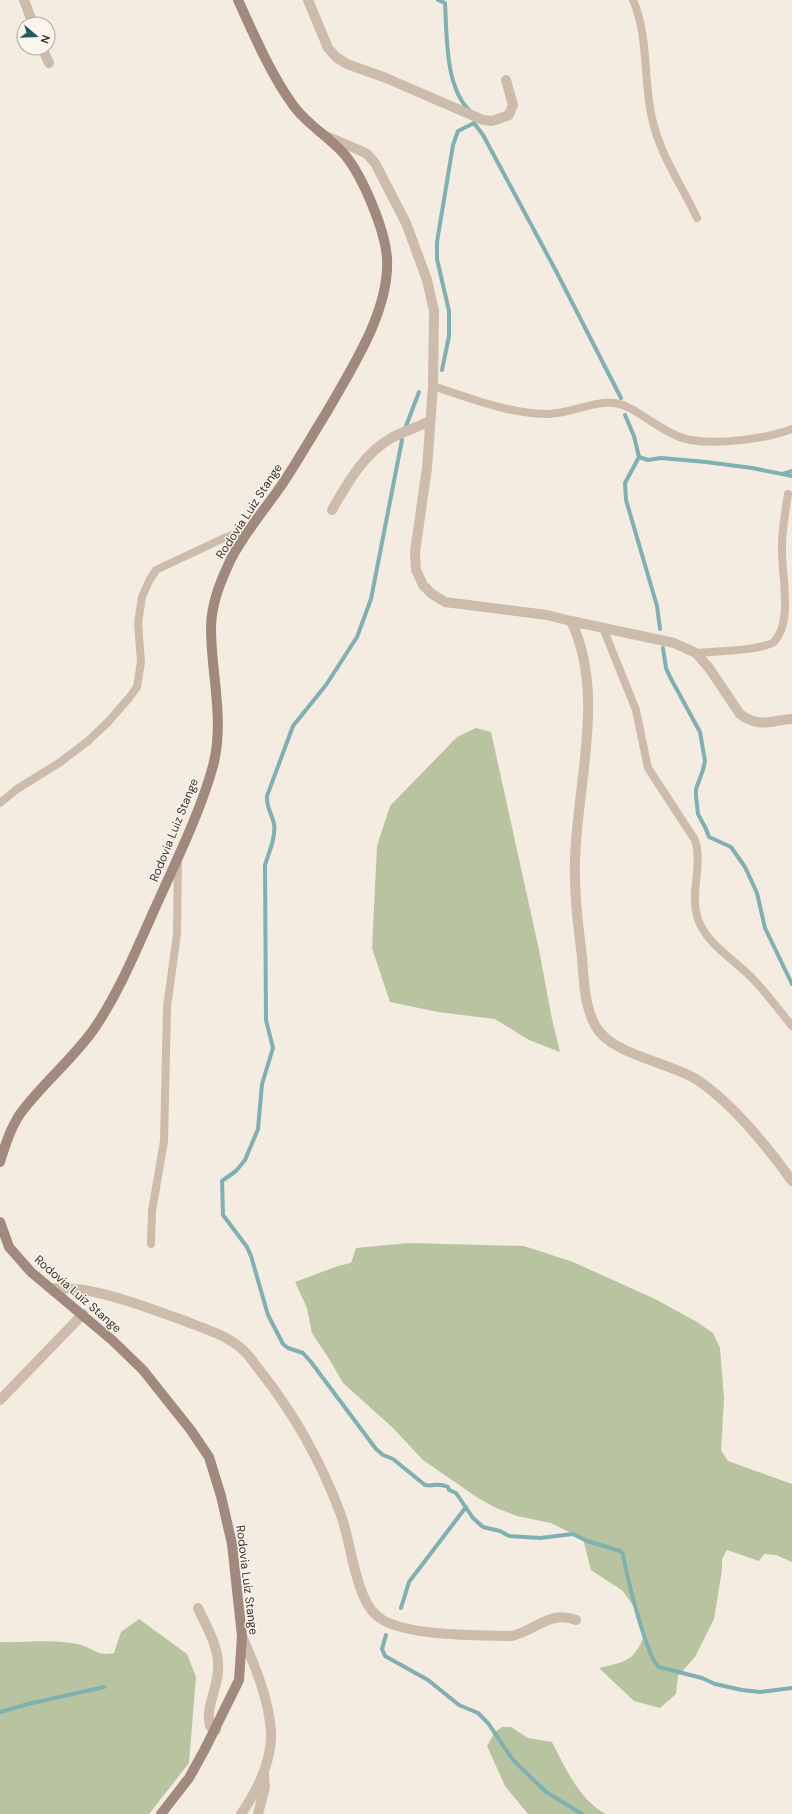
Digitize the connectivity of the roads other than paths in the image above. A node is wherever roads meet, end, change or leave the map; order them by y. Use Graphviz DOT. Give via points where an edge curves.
graph roads {
  1 [pos="24,0"];
  2 [pos="238,0"];
  3 [pos="308,0"];
  4 [pos="633,0"];
  5 [pos="30,16"];
  6 [pos="46,56"];
  7 [pos="49,63"];
  8 [pos="506,80"];
  9 [pos="322,134"];
  10 [pos="697,218"];
  11 [pos="433,386"];
  12 [pos="430,421"];
  13 [pos="792,429"];
  14 [pos="788,494"];
  15 [pos="332,510"];
  16 [pos="249,530"];
  17 [pos="572,621"];
  18 [pos="603,628"];
  19 [pos="696,653"];
  20 [pos="792,719"];
  21 [pos="0,803"];
  22 [pos="178,857"];
  23 [pos="792,1026"];
  24 [pos="0,1162"];
  25 [pos="792,1181"];
  26 [pos="0,1222"];
  27 [pos="151,1244"];
  28 [pos="52,1288"];
  29 [pos="83,1314"];
  30 [pos="0,1400"];
  31 [pos="198,1608"];
  32 [pos="576,1620"];
  33 [pos="242,1636"];
  34 [pos="216,1730"];
  35 [pos="264,1772"];
  36 [pos="161,1814"];
  37 [pos="241,1814"];
  38 [pos="258,1814"];
  1 -- 5 [label="street"];
  2 -- 9 [label="street, Rodovia Luiz Stange" via="266,60 294,107"];
  3 -- 8 [label="street" via="328,48 347,64 386,78 472,116 492,121 509,114 513,105"];
  4 -- 10 [label="lane" via="641,32 652,120 668,164"];
  6 -- 7 [label="street"];
  9 -- 11 [label="street" via="367,154 375,164 406,223 427,280 434,311"];
  9 -- 16 [label="street, Rodovia Luiz Stange" via="345,155 380,224 387,259 386,282 369,335 347,376 285,480"];
  11 -- 12 [label="street"];
  11 -- 13 [label="lane" via="482,402 549,414 601,403 616,404 629,408 674,435 688,440 757,437"];
  12 -- 15 [label="street" via="393,438 373,452 357,468"];
  12 -- 17 [label="street" via="427,468 415,552 416,570 423,585 445,602 548,614"];
  14 -- 19 [label="lane" via="782,535 782,555 790,613 788,626 773,643 758,647"];
  16 -- 21 [label="lane" via="224,538 156,570 142,597 138,623 142,662 137,687 108,722 88,741"];
  16 -- 22 [label="street, Rodovia Luiz Stange" via="221,581 213,610 211,628 218,743 213,768"];
  17 -- 18 [label="street"];
  17 -- 25 [label="street" via="578,635 587,681 586,736 575,860 578,919 589,1013 604,1039 695,1078 711,1090 755,1133"];
  18 -- 19 [label="street" via="674,643"];
  18 -- 23 [label="lane" via="636,710 648,768 695,840 699,864 696,915 700,925 707,936 752,978"];
  19 -- 20 [label="street" via="740,714 747,719 757,723"];
  22 -- 24 [label="street, Rodovia Luiz Stange" via="127,973 108,1008 87,1038 21,1114 9,1135"];
  22 -- 27 [label="lane" via="177,934 167,1007 164,1141 152,1211"];
  26 -- 28 [label="street, Rodovia Luiz Stange" via="9,1247 31,1272"];
  28 -- 29 [label="street, Rodovia Luiz Stange"];
  28 -- 32 [label="street" via="82,1289 116,1297 210,1331 243,1350 277,1392 322,1469 342,1516 363,1594 370,1608 384,1621 409,1630 511,1636 519,1635 557,1617"];
  29 -- 30 [label="street"];
  29 -- 33 [label="street, Rodovia Luiz Stange" via="143,1370 209,1457 232,1544"];
  31 -- 34 [label="street" via="218,1657 216,1685 208,1720 210,1726"];
  33 -- 34 [label="street, Rodovia Luiz Stange" via="239,1680"];
  33 -- 35 [label="street" via="255,1667 271,1732"];
  34 -- 36 [label="street, Rodovia Luiz Stange" via="189,1778"];
  35 -- 37 [label="street" via="252,1800"];
  35 -- 38 [label="street" via="265,1787"];
}
